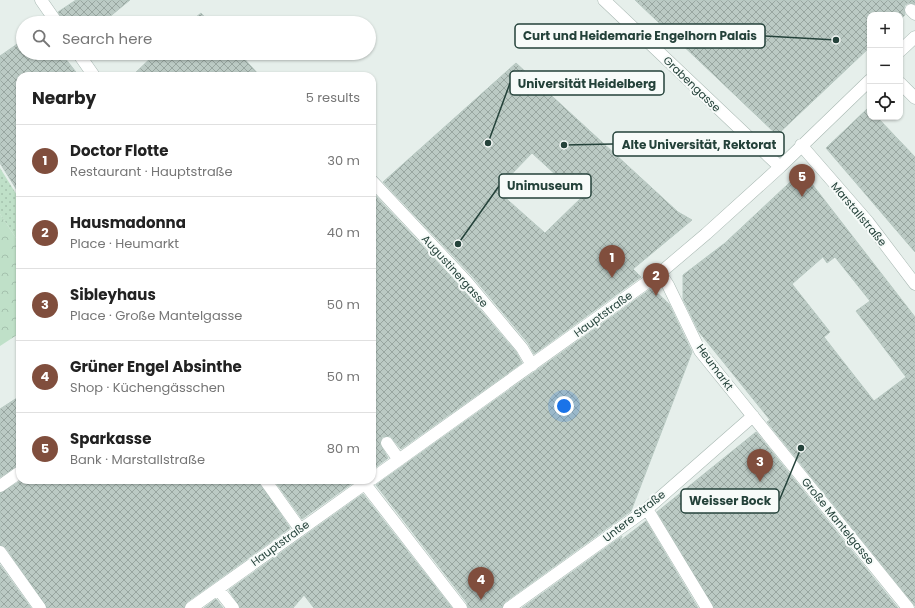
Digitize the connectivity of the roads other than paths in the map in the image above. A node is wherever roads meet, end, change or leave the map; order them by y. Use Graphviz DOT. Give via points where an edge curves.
graph roads {
  1 [pos="41,0"];
  2 [pos="604,0"];
  3 [pos="52,16"];
  4 [pos="915,37"];
  5 [pos="903,48"];
  6 [pos="83,60"];
  7 [pos="91,72"];
  8 [pos="867,83"];
  9 [pos="901,84"];
  10 [pos="915,98"];
  11 [pos="801,145"];
  12 [pos="780,167"];
  13 [pos="376,185"];
  14 [pos="660,273"];
  15 [pos="915,284"];
  16 [pos="532,365"];
  17 [pos="753,416"];
  18 [pos="387,443"];
  19 [pos="399,460"];
  20 [pos="16,475"];
  21 [pos="376,476"];
  22 [pos="268,484"];
  23 [pos="365,484"];
  24 [pos="370,484"];
  25 [pos="0,486"];
  26 [pos="647,509"];
  27 [pos="300,529"];
  28 [pos="0,552"];
  29 [pos="218,588"];
  30 [pos="40,608"];
  31 [pos="191,608"];
  32 [pos="233,608"];
  33 [pos="461,608"];
  34 [pos="510,608"];
  35 [pos="707,608"];
  36 [pos="908,608"];
  1 -- 3 [label="street"];
  2 -- 12 [label="street, Grabengasse"];
  4 -- 5 [label="street"];
  6 -- 7 [label="street"];
  8 -- 11 [label="street, Hauptstraße"];
  9 -- 10 [label="street"];
  11 -- 12 [label="street, Hauptstraße"];
  11 -- 15 [label="street, Marstallstraße" via="868,222"];
  12 -- 14 [label="street, Hauptstraße"];
  13 -- 16 [label="street, Augustinergasse" via="466,281 522,348"];
  14 -- 16 [label="street, Hauptstraße"];
  14 -- 17 [label="street, Heumarkt" via="700,351"];
  16 -- 19 [label="street, Hauptstraße"];
  17 -- 26 [label="street, Untere Straße"];
  17 -- 36 [label="street, Große Mantelgasse"];
  18 -- 19 [label="street"];
  19 -- 21 [label="street, Hauptstraße"];
  20 -- 25 [label="street"];
  22 -- 27 [label="street"];
  23 -- 27 [label="street, Hauptstraße"];
  24 -- 33 [label="street" via="374,496"];
  26 -- 34 [label="street, Untere Straße"];
  26 -- 35 [label="street"];
  27 -- 29 [label="street, Hauptstraße"];
  28 -- 30 [label="street"];
  29 -- 31 [label="street, Hauptstraße"];
  29 -- 32 [label="street"];
}
